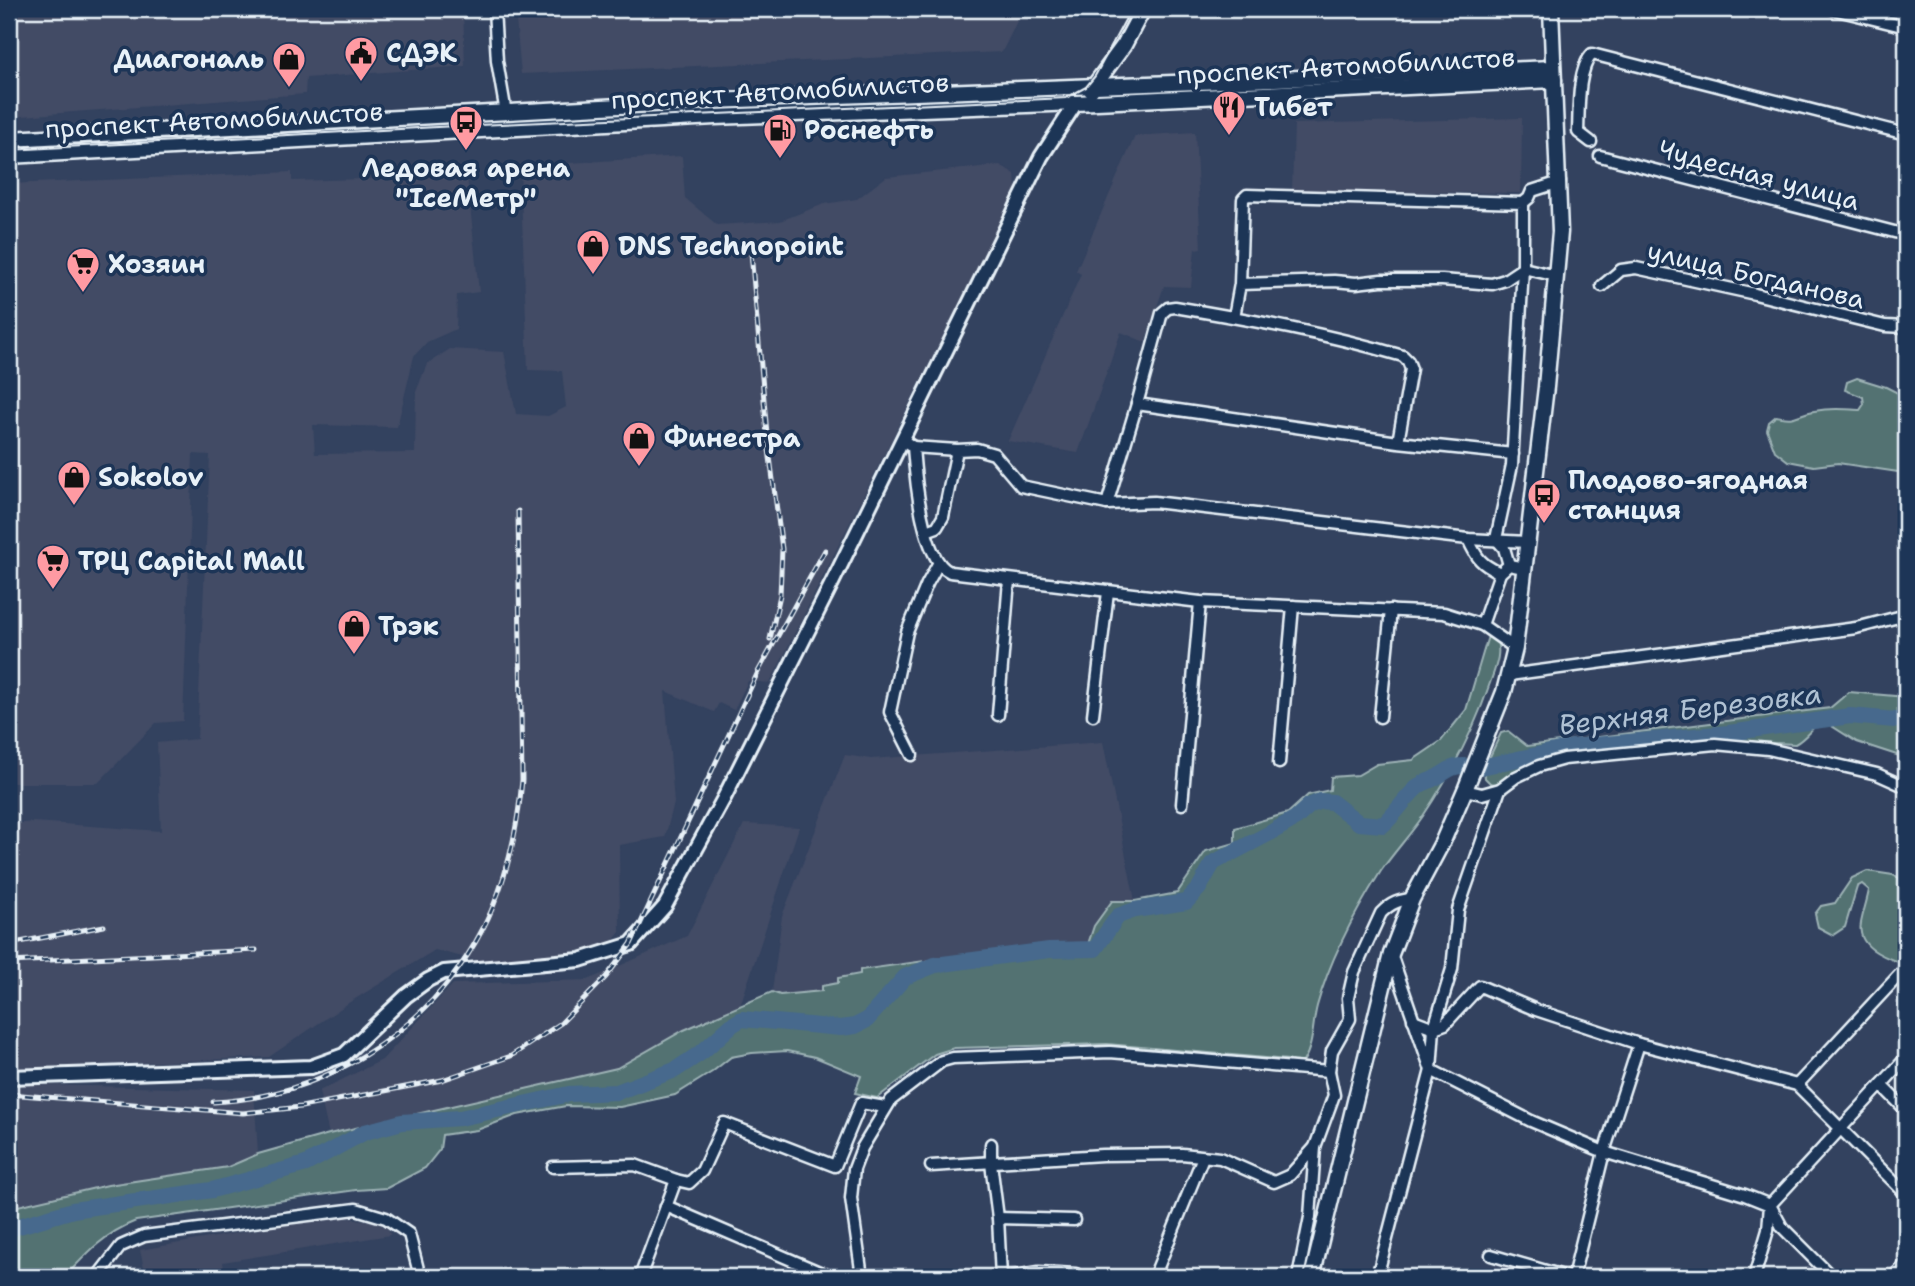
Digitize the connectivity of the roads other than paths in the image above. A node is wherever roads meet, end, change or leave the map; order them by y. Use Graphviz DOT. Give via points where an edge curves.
graph roads {
  1 [pos="494,9"];
  2 [pos="1143,9"];
  3 [pos="1551,9"];
  4 [pos="1833,9"];
  5 [pos="1906,27"];
  6 [pos="1554,74"];
  7 [pos="1095,87"];
  8 [pos="1076,103"];
  9 [pos="506,113"];
  10 [pos="1906,134"];
  11 [pos="9,139"];
  12 [pos="1591,142"];
  13 [pos="9,156"];
  14 [pos="1600,156"];
  15 [pos="1560,182"];
  16 [pos="1523,202"];
  17 [pos="1906,235"];
  18 [pos="1523,268"];
  19 [pos="1557,276"];
  20 [pos="1240,284"];
  21 [pos="1602,286"];
  22 [pos="1234,317"];
  23 [pos="1906,327"];
  24 [pos="1137,404"];
  25 [pos="1398,442"];
  26 [pos="908,443"];
  27 [pos="957,450"];
  28 [pos="1513,454"];
  29 [pos="1107,504"];
  30 [pos="926,531"];
  31 [pos="1468,539"];
  32 [pos="1496,539"];
  33 [pos="1527,541"];
  34 [pos="938,564"];
  35 [pos="1516,567"];
  36 [pos="1500,573"];
  37 [pos="1009,580"];
  38 [pos="1108,592"];
  39 [pos="1200,602"];
  40 [pos="1293,606"];
  41 [pos="1391,610"];
  42 [pos="1906,615"];
  43 [pos="1482,625"];
  44 [pos="1516,648"];
  45 [pos="1509,675"];
  46 [pos="998,715"];
  47 [pos="1093,715"];
  48 [pos="1380,717"];
  49 [pos="912,755"];
  50 [pos="1279,763"];
  51 [pos="1906,787"];
  52 [pos="1500,789"];
  53 [pos="1465,790"];
  54 [pos="1182,804"];
  55 [pos="1412,900"];
  56 [pos="1391,954"];
  57 [pos="1901,973"];
  58 [pos="1413,1020"];
  59 [pos="1434,1028"];
  60 [pos="1639,1044"];
  61 [pos="1906,1058"];
  62 [pos="1431,1070"];
  63 [pos="1329,1071"];
  64 [pos="9,1077"];
  65 [pos="1797,1085"];
  66 [pos="1881,1085"];
  67 [pos="885,1107"];
  68 [pos="1906,1110"];
  69 [pos="1840,1128"];
  70 [pos="991,1144"];
  71 [pos="1315,1147"];
  72 [pos="1604,1152"];
  73 [pos="1203,1157"];
  74 [pos="991,1163"];
  75 [pos="931,1166"];
  76 [pos="553,1167"];
  77 [pos="676,1180"];
  78 [pos="1906,1194"];
  79 [pos="1770,1205"];
  80 [pos="666,1206"];
  81 [pos="998,1218"];
  82 [pos="1074,1220"];
  83 [pos="1491,1255"];
  84 [pos="1906,1264"];
  85 [pos="1076,1275"];
  86 [pos="97,1277"];
  87 [pos="420,1277"];
  88 [pos="639,1277"];
  89 [pos="831,1277"];
  90 [pos="862,1277"];
  91 [pos="1001,1277"];
  92 [pos="1009,1277"];
  93 [pos="1154,1277"];
  94 [pos="1298,1277"];
  95 [pos="1312,1277"];
  96 [pos="1377,1277"];
  97 [pos="1567,1277"];
  98 [pos="1573,1277"];
  99 [pos="1754,1277"];
  100 [pos="1832,1277"];
  101 [pos="1893,1277"];
  1 -- 9 [label="street"];
  2 -- 7 [label="main road"];
  3 -- 6 [label="main road"];
  4 -- 5 [label="street"];
  6 -- 7 [label="main road, проспект Автомобилистов"];
  6 -- 8 [label="main road, проспект Автомобилистов"];
  6 -- 15 [label="main road"];
  7 -- 8 [label="main road"];
  7 -- 9 [label="main road, проспект Автомобилистов"];
  8 -- 13 [label="main road, проспект Автомобилистов" via="715,117"];
  8 -- 26 [label="street" via="1041,157"];
  9 -- 11 [label="main road, проспект Автомобилистов"];
  10 -- 12 [label="street" via="1592,54 1581,82 1578,132"];
  14 -- 17 [label="street, Чудесная улица"];
  15 -- 16 [label="street" via="1532,191"];
  15 -- 19 [label="main road"];
  16 -- 18 [label="street"];
  16 -- 20 [label="street" via="1247,195 1243,200"];
  18 -- 19 [label="street"];
  18 -- 20 [label="street" via="1492,284 1393,280"];
  18 -- 28 [label="street"];
  19 -- 33 [label="main road"];
  20 -- 22 [label="street"];
  21 -- 23 [label="street, улица Богданова" via="1621,270 1636,268 1885,326"];
  22 -- 24 [label="street" via="1175,307 1162,313"];
  22 -- 25 [label="street" via="1342,338 1403,356 1411,369"];
  24 -- 25 [label="street"];
  24 -- 29 [label="street"];
  25 -- 28 [label="street"];
  26 -- 27 [label="street"];
  26 -- 30 [label="street"];
  26 -- 64 [label="street" via="665,906 631,944 580,960 444,972 406,996 345,1055 311,1067"];
  27 -- 29 [label="street" via="993,454 1021,486"];
  27 -- 30 [label="street" via="943,517 937,527"];
  28 -- 32 [label="street"];
  29 -- 31 [label="street" via="1154,502"];
  30 -- 34 [label="street"];
  31 -- 32 [label="street"];
  31 -- 36 [label="street" via="1484,565"];
  32 -- 33 [label="street"];
  32 -- 35 [label="street"];
  33 -- 35 [label="main road"];
  34 -- 37 [label="street" via="950,572"];
  34 -- 49 [label="street" via="907,632 890,712"];
  35 -- 36 [label="street"];
  35 -- 44 [label="main road"];
  36 -- 43 [label="street"];
  37 -- 38 [label="street"];
  37 -- 46 [label="street"];
  38 -- 39 [label="street"];
  38 -- 47 [label="street"];
  39 -- 40 [label="street"];
  39 -- 54 [label="street"];
  40 -- 41 [label="street"];
  40 -- 50 [label="street"];
  41 -- 43 [label="street" via="1444,613"];
  41 -- 48 [label="street"];
  42 -- 45 [label="street" via="1857,628"];
  43 -- 44 [label="street"];
  44 -- 45 [label="main road"];
  45 -- 53 [label="main road"];
  51 -- 52 [label="street" via="1877,774 1769,749 1715,744 1564,759 1539,766"];
  52 -- 53 [label="street" via="1482,794"];
  52 -- 59 [label="street" via="1458,910 1452,969"];
  53 -- 55 [label="main road"];
  55 -- 56 [label="main road"];
  55 -- 63 [label="street" via="1400,900 1381,913 1354,972 1348,998 1350,1019 1335,1043"];
  56 -- 58 [label="street"];
  56 -- 95 [label="main road"];
  57 -- 65 [label="street"];
  58 -- 59 [label="street"];
  58 -- 62 [label="street"];
  59 -- 60 [label="street" via="1444,1024 1480,986"];
  59 -- 62 [label="street"];
  60 -- 65 [label="street"];
  60 -- 72 [label="street"];
  61 -- 66 [label="street"];
  62 -- 72 [label="street"];
  62 -- 96 [label="street"];
  63 -- 67 [label="street" via="1110,1052 953,1058 942,1061"];
  63 -- 71 [label="street" via="1334,1095"];
  65 -- 69 [label="street"];
  66 -- 68 [label="street"];
  66 -- 69 [label="street"];
  67 -- 77 [label="street" via="861,1103 835,1166 724,1124 702,1171 689,1182"];
  67 -- 90 [label="street" via="854,1169 851,1198"];
  69 -- 78 [label="street"];
  69 -- 79 [label="street"];
  70 -- 74 [label="street"];
  71 -- 73 [label="street" via="1290,1175 1274,1182 1220,1158"];
  71 -- 94 [label="street" via="1310,1217"];
  72 -- 79 [label="street"];
  72 -- 98 [label="street"];
  73 -- 74 [label="street" via="1102,1155"];
  73 -- 93 [label="street"];
  74 -- 75 [label="street"];
  74 -- 81 [label="street"];
  76 -- 77 [label="street" via="635,1165"];
  77 -- 80 [label="street"];
  79 -- 99 [label="street"];
  79 -- 100 [label="street" via="1782,1227"];
  80 -- 88 [label="street"];
  80 -- 89 [label="street"];
  81 -- 82 [label="street"];
  81 -- 91 [label="street"];
  83 -- 97 [label="street"];
  84 -- 101 [label="street"];
  85 -- 92 [label="street" via="1039,1272"];
  86 -- 87 [label="street" via="121,1246 144,1236 356,1209 386,1218 410,1234"];
}
